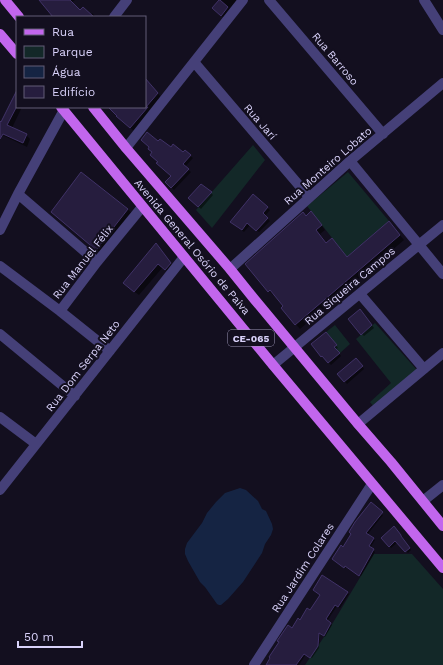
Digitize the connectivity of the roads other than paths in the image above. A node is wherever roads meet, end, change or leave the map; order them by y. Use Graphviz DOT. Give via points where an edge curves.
graph roads {
  1 [pos="127,0"];
  2 [pos="243,0"];
  3 [pos="269,0"];
  4 [pos="424,0"];
  5 [pos="5,4"];
  6 [pos="18,16"];
  7 [pos="115,16"];
  8 [pos="443,30"];
  9 [pos="0,34"];
  10 [pos="16,53"];
  11 [pos="194,62"];
  12 [pos="443,83"];
  13 [pos="94,108"];
  14 [pos="62,109"];
  15 [pos="383,134"];
  16 [pos="126,148"];
  17 [pos="350,161"];
  18 [pos="18,194"];
  19 [pos="309,197"];
  20 [pos="142,207"];
  21 [pos="443,225"];
  22 [pos="0,230"];
  23 [pos="418,246"];
  24 [pos="184,257"];
  25 [pos="97,262"];
  26 [pos="0,266"];
  27 [pos="230,269"];
  28 [pos="443,274"];
  29 [pos="360,294"];
  30 [pos="60,311"];
  31 [pos="0,334"];
  32 [pos="295,348"];
  33 [pos="110,351"];
  34 [pos="443,353"];
  35 [pos="273,366"];
  36 [pos="424,369"];
  37 [pos="75,396"];
  38 [pos="0,417"];
  39 [pos="358,424"];
  40 [pos="36,444"];
  41 [pos="372,484"];
  42 [pos="443,485"];
  43 [pos="0,490"];
  44 [pos="423,501"];
  45 [pos="443,526"];
  46 [pos="443,568"];
  47 [pos="254,665"];
  1 -- 7 [label="street"];
  2 -- 11 [label="street"];
  3 -- 15 [label="street, Rua Barroso"];
  4 -- 8 [label="street"];
  5 -- 6 [label="main road"];
  9 -- 10 [label="main road"];
  11 -- 16 [label="street"];
  11 -- 19 [label="street, Rua Jarí"];
  12 -- 15 [label="street, Rua Monteiro Lobato"];
  13 -- 16 [label="main road, Avenida General Osório de Paiva / CE-065"];
  14 -- 18 [label="street"];
  14 -- 20 [label="main road, Avenida General Osório de Paiva / CE-065"];
  15 -- 17 [label="street, Rua Monteiro Lobato"];
  16 -- 27 [label="main road, Avenida General Osório de Paiva / CE-065"];
  17 -- 19 [label="street, Rua Monteiro Lobato"];
  17 -- 23 [label="street"];
  18 -- 22 [label="street"];
  18 -- 25 [label="street"];
  19 -- 27 [label="street, Rua Monteiro Lobato"];
  20 -- 24 [label="main road, Avenida General Osório de Paiva / CE-065"];
  20 -- 25 [label="street, Rua Manuel Félix"];
  21 -- 23 [label="street, Rua Siqueira Campos"];
  23 -- 28 [label="street"];
  23 -- 29 [label="street, Rua Siqueira Campos"];
  24 -- 33 [label="street, Rua Dom Serpa Neto"];
  24 -- 35 [label="main road, Avenida General Osório de Paiva / CE-065"];
  25 -- 30 [label="street, Rua Manuel Félix"];
  26 -- 30 [label="street, Rua Manuel Félix"];
  27 -- 32 [label="main road, Avenida General Osório de Paiva / CE-065"];
  29 -- 32 [label="street, Rua Siqueira Campos"];
  29 -- 36 [label="street"];
  30 -- 33 [label="street"];
  31 -- 37 [label="street"];
  32 -- 35 [label="street, Rua Siqueira Campos"];
  32 -- 39 [label="main road, Avenida General Osório de Paiva / CE-065"];
  33 -- 37 [label="street, Rua Dom Serpa Neto"];
  34 -- 36 [label="street"];
  35 -- 41 [label="main road, Avenida General Osório de Paiva / CE-065"];
  36 -- 39 [label="street"];
  37 -- 40 [label="street, Rua Dom Serpa Neto"];
  38 -- 40 [label="street"];
  39 -- 44 [label="main road, Avenida General Osório de Paiva / CE-065"];
  40 -- 43 [label="street, Rua Dom Serpa Neto"];
  41 -- 46 [label="main road, Avenida General Osório de Paiva / CE-065"];
  41 -- 47 [label="street, Rua Jardim Colares"];
  42 -- 44 [label="street"];
  44 -- 45 [label="main road, Avenida General Osório de Paiva / CE-065"];
}
